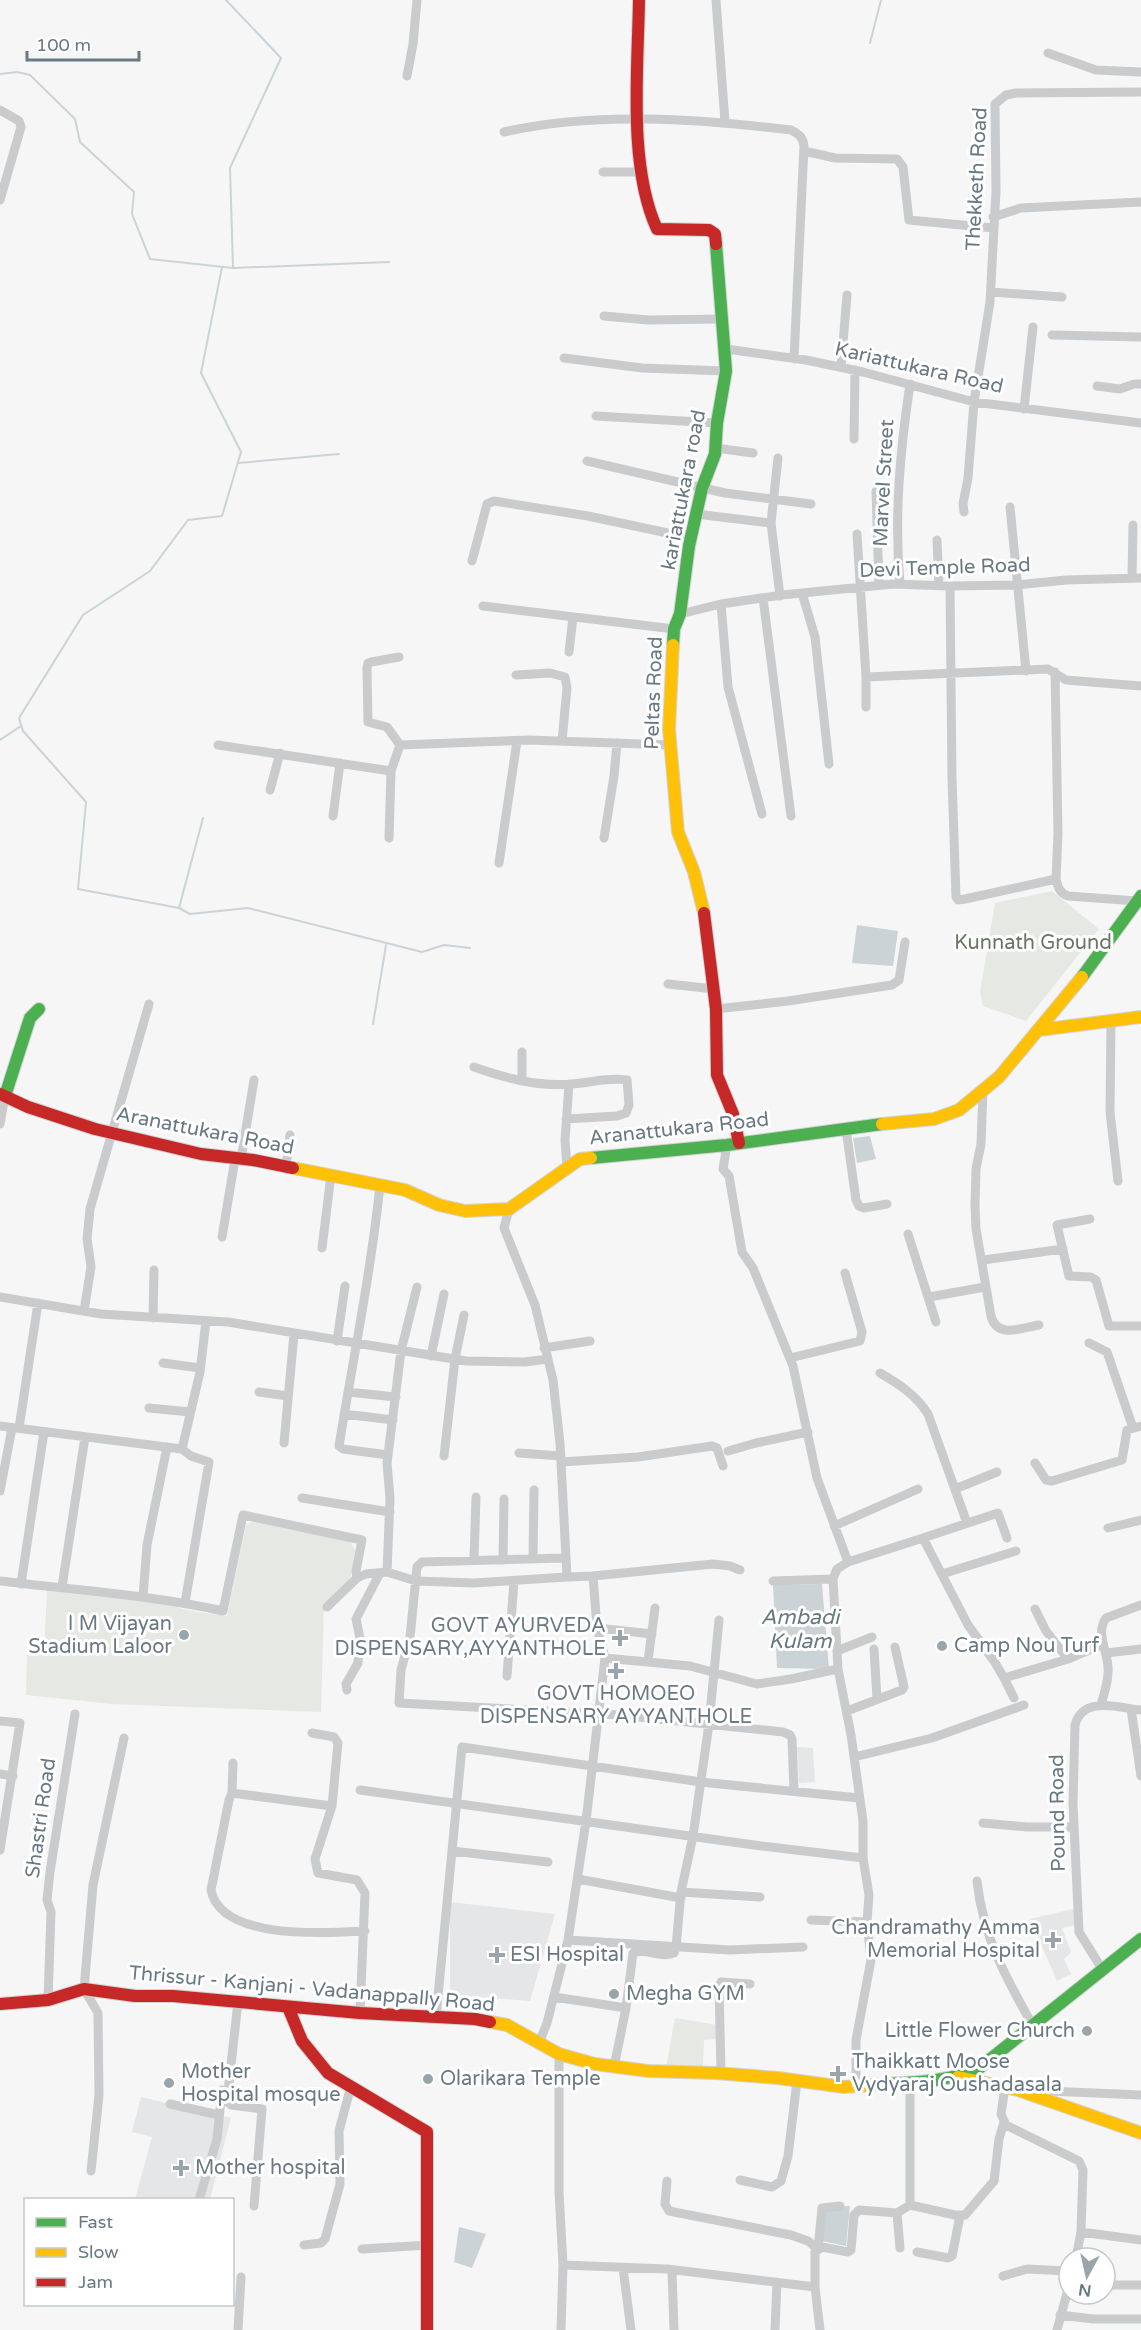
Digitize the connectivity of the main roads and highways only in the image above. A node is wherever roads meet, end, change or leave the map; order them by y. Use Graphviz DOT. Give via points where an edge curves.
graph roads {
  1 [pos="639,0"];
  2 [pos="680,614"];
  3 [pos="1139,898"];
  4 [pos="39,1009"];
  5 [pos="1141,1017"];
  6 [pos="1040,1030"];
  7 [pos="2,1095"];
  8 [pos="733,1144"];
  9 [pos="1141,1939"];
  10 [pos="0,2004"];
  11 [pos="288,2007"];
  12 [pos="958,2077"];
  13 [pos="1141,2133"];
  14 [pos="427,2330"];
  1 -- 2 [label="main road, kariattukara road" via="643,189 657,229 709,230 715,234 726,349 715,448 696,514"];
  2 -- 8 [label="main road, Peltas Road" via="674,629 669,729 672,775 678,832 694,872 702,907 716,1009 717,1075 733,1114"];
  3 -- 6 [label="main road, Aranattukara Road"];
  4 -- 7 [label="main road" via="30,1018"];
  5 -- 6 [label="main road"];
  6 -- 8 [label="main road, Aranattukara Road" via="999,1077 959,1110 934,1119"];
  7 -- 8 [label="main road, Aranattukara Road" via="112,1133 201,1154 405,1190 465,1211 509,1209 580,1159"];
  9 -- 12 [label="main road, Thrissur - Kanjani - Vadanappally Road" via="992,2059"];
  10 -- 11 [label="main road, Thrissur - Kanjani - Vadanappally Road" via="48,2000 84,1989"];
  11 -- 12 [label="main road, Thrissur - Kanjani - Vadanappally Road" via="495,2022 577,2060 648,2072 721,2073 844,2087"];
  11 -- 14 [label="main road" via="302,2041 328,2073 427,2132"];
  12 -- 13 [label="main road" via="1018,2090"];
}
